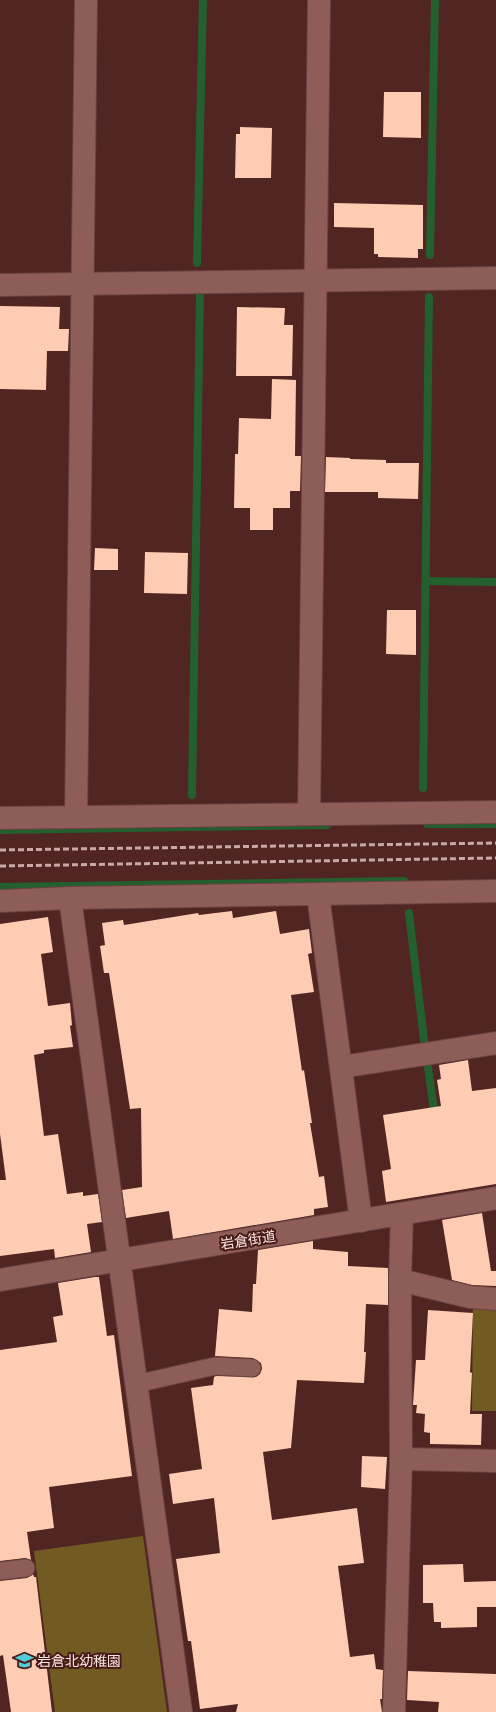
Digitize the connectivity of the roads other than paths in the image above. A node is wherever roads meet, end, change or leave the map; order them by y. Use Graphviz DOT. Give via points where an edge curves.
graph roads {
  1 [pos="86,0"];
  2 [pos="319,0"];
  3 [pos="496,278"];
  4 [pos="316,280"];
  5 [pos="84,284"];
  6 [pos="0,285"];
  7 [pos="496,812"];
  8 [pos="309,814"];
  9 [pos="76,817"];
  10 [pos="0,818"];
  11 [pos="496,891"];
  12 [pos="318,895"];
  13 [pos="70,898"];
  14 [pos="0,900"];
  15 [pos="496,1042"];
  16 [pos="340,1067"];
  17 [pos="496,1198"];
  18 [pos="402,1214"];
  19 [pos="361,1221"];
  20 [pos="119,1261"];
  21 [pos="0,1280"];
  22 [pos="400,1280"];
  23 [pos="496,1299"];
  24 [pos="252,1368"];
  25 [pos="136,1384"];
  26 [pos="401,1459"];
  27 [pos="496,1461"];
  28 [pos="26,1568"];
  29 [pos="0,1572"];
  30 [pos="181,1712"];
  31 [pos="394,1712"];
  1 -- 5 [label="street"];
  2 -- 4 [label="street"];
  3 -- 4 [label="street"];
  4 -- 5 [label="street"];
  4 -- 8 [label="street"];
  5 -- 6 [label="street"];
  5 -- 9 [label="street"];
  7 -- 8 [label="street"];
  8 -- 9 [label="street"];
  9 -- 10 [label="street"];
  11 -- 12 [label="street"];
  12 -- 13 [label="street"];
  12 -- 16 [label="street"];
  13 -- 14 [label="street"];
  13 -- 20 [label="street"];
  15 -- 16 [label="street"];
  16 -- 19 [label="street"];
  17 -- 18 [label="street, 岩倉街道"];
  18 -- 19 [label="street, 岩倉街道"];
  18 -- 22 [label="street"];
  19 -- 20 [label="street, 岩倉街道"];
  20 -- 21 [label="street, 岩倉街道"];
  20 -- 25 [label="street"];
  22 -- 23 [label="street" via="470,1297"];
  22 -- 26 [label="street"];
  24 -- 25 [label="lane" via="215,1366"];
  25 -- 30 [label="street"];
  26 -- 27 [label="street"];
  26 -- 31 [label="street"];
  28 -- 29 [label="lane"];
}
